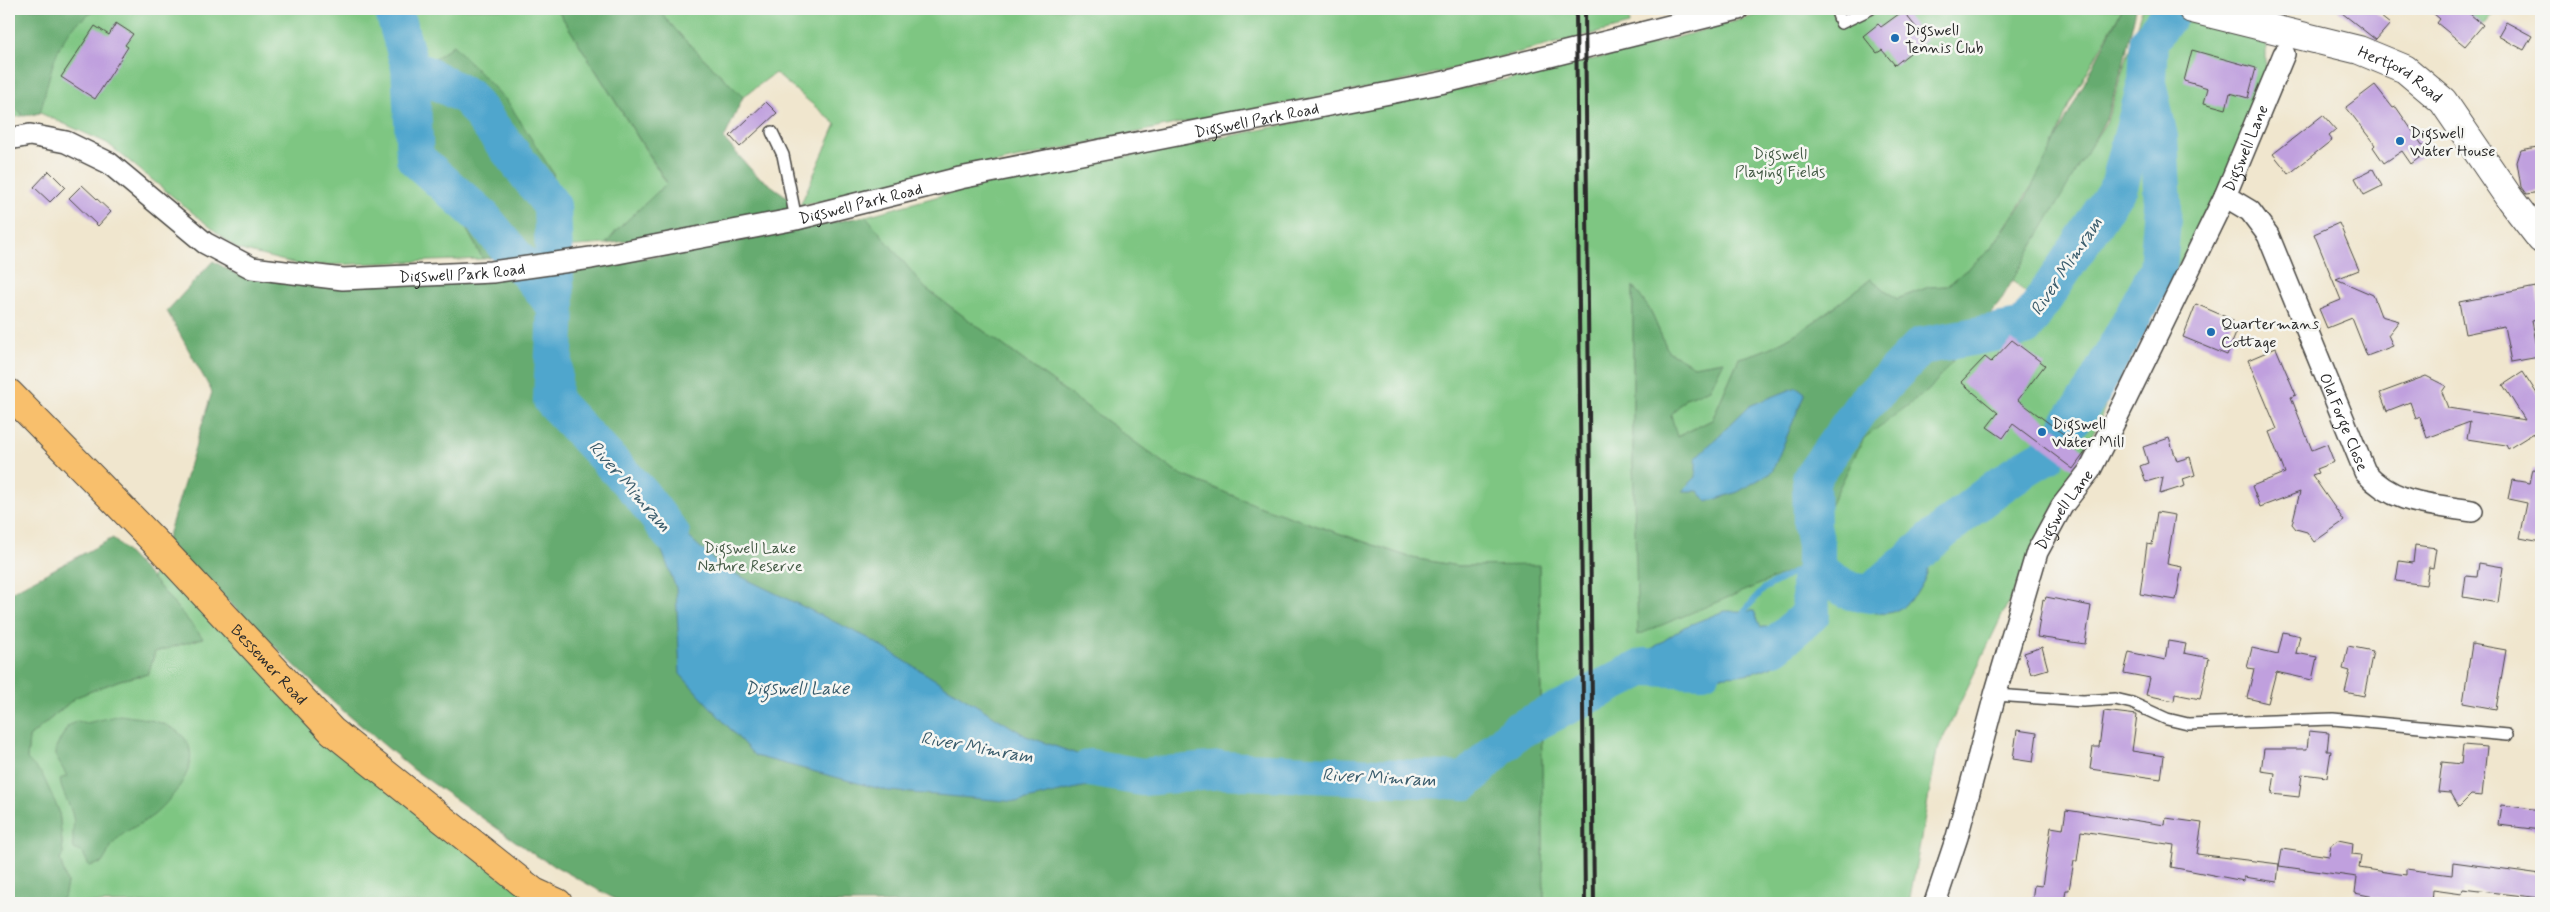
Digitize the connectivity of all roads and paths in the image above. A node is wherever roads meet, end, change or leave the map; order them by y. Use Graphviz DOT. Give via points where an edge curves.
graph roads {
  1 [pos="1738,9"];
  2 [pos="1836,9"];
  3 [pos="1870,9"];
  4 [pos="2202,12"];
  5 [pos="2284,54"];
  6 [pos="772,132"];
  7 [pos="9,139"];
  8 [pos="2225,196"];
  9 [pos="796,219"];
  10 [pos="2541,239"];
  11 [pos="9,393"];
  12 [pos="2472,511"];
  13 [pos="1995,695"];
  14 [pos="2507,734"];
  15 [pos="558,903"];
  16 [pos="1935,903"];
  1 -- 9 [label="street, Digswell Park Road" via="1667,21 1445,82 960,178"];
  2 -- 3 [label="lane" via="1841,23"];
  4 -- 10 [label="street, Hertford Road" via="2359,50 2405,69 2443,101"];
  5 -- 8 [label="street, Digswell Lane"];
  6 -- 9 [label="lane" via="784,154"];
  7 -- 9 [label="street, Digswell Park Road" via="30,135 66,142 109,163 205,243 252,268 343,279 492,272 591,258"];
  8 -- 12 [label="street, Old Forge Close" via="2250,211 2268,236 2365,472 2386,492 2398,498"];
  8 -- 13 [label="street, Digswell Lane" via="2090,470 2062,506 2037,552"];
  11 -- 15 [label="main road, Bessemer Road" via="162,549 332,732 534,892"];
  13 -- 14 [label="lane" via="2083,701 2115,699 2188,724 2332,719"];
  13 -- 16 [label="street, Digswell Lane" via="1957,837"];
}
